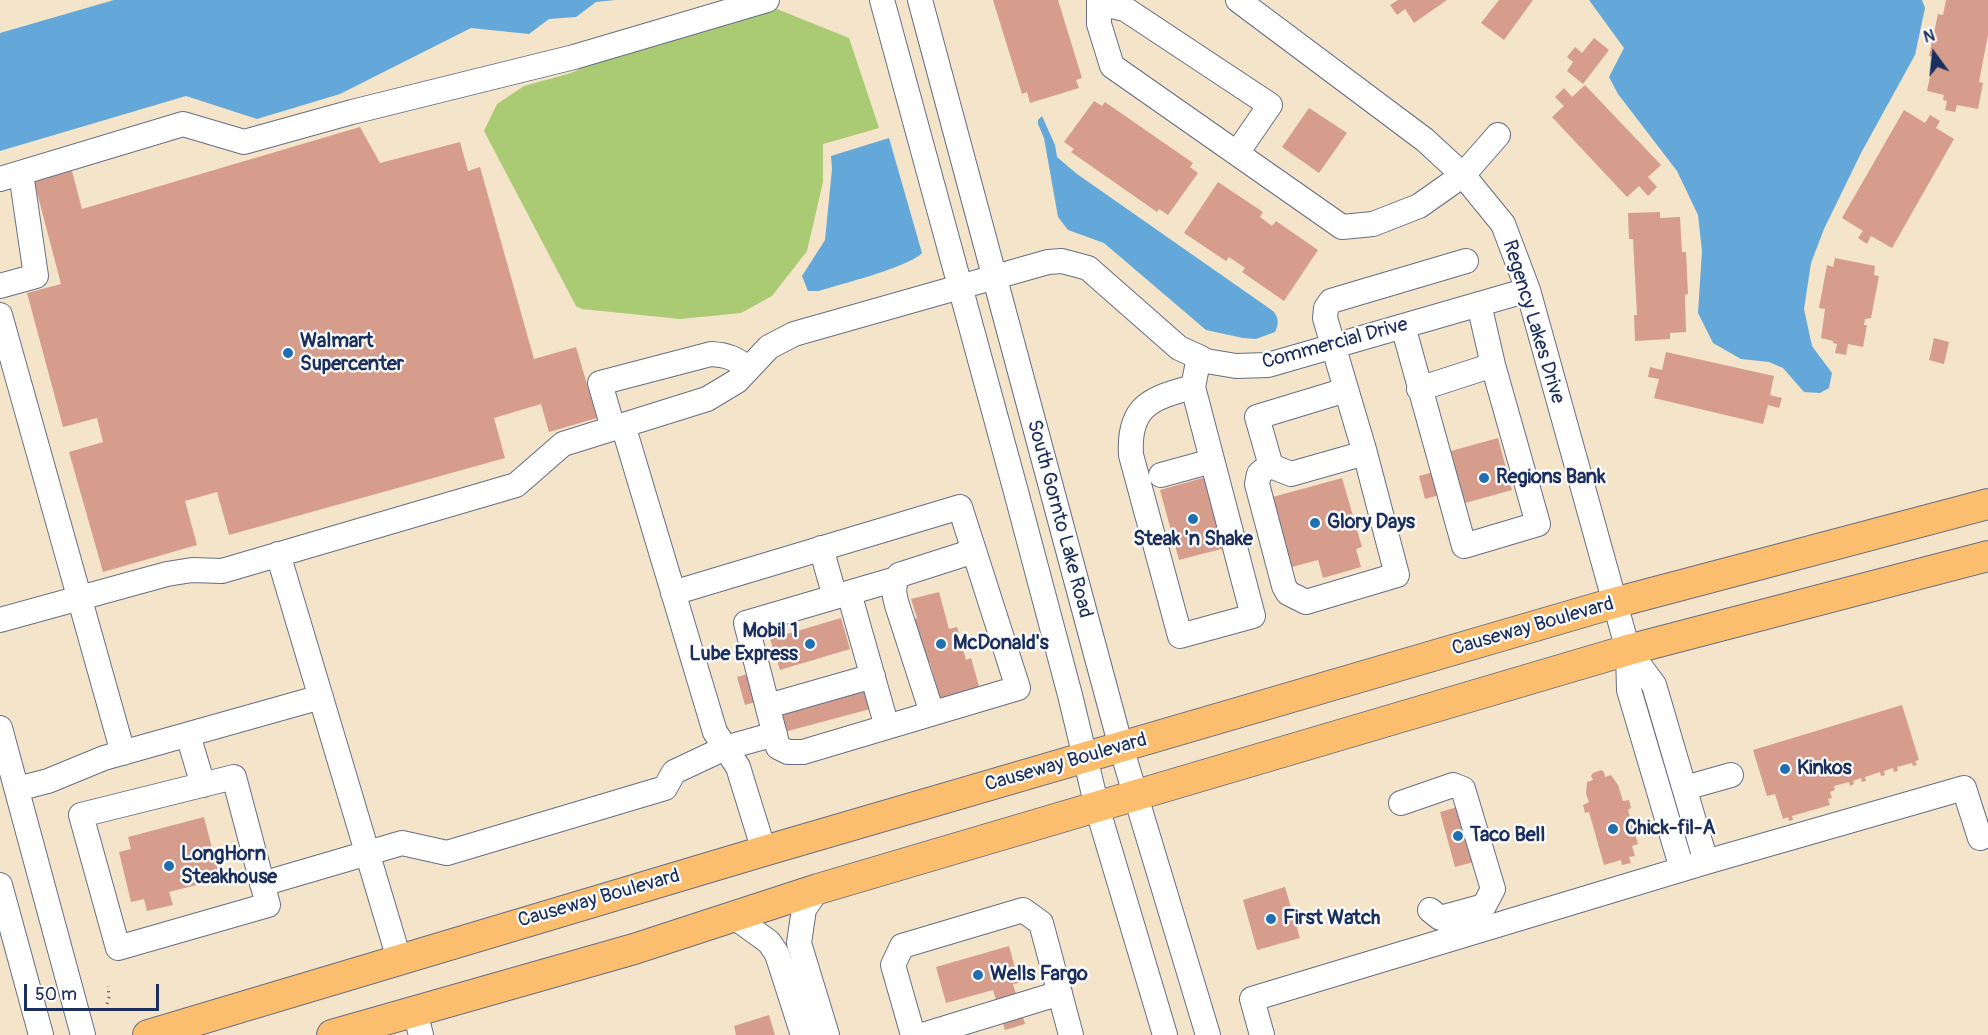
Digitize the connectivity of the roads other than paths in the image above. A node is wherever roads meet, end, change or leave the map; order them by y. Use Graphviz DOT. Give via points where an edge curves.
graph roads {
  1 [pos="767,0"];
  2 [pos="882,0"];
  3 [pos="920,0"];
  4 [pos="1238,0"];
  5 [pos="1099,9"];
  6 [pos="1498,135"];
  7 [pos="1237,153"];
  8 [pos="10,176"];
  9 [pos="1463,176"];
  10 [pos="1466,261"];
  11 [pos="994,277"];
  12 [pos="0,286"];
  13 [pos="960,287"];
  14 [pos="1528,290"];
  15 [pos="1479,304"];
  16 [pos="0,315"];
  17 [pos="1403,326"];
  18 [pos="1333,346"];
  19 [pos="1199,357"];
  20 [pos="1493,365"];
  21 [pos="748,369"];
  22 [pos="1193,387"];
  23 [pos="1419,389"];
  24 [pos="1346,390"];
  25 [pos="618,426"];
  26 [pos="1365,453"];
  27 [pos="1212,461"];
  28 [pos="1271,464"];
  29 [pos="1161,474"];
  30 [pos="1988,489"];
  31 [pos="1988,504"];
  32 [pos="1956,512"];
  33 [pos="821,548"];
  34 [pos="974,551"];
  35 [pos="278,554"];
  36 [pos="1988,556"];
  37 [pos="896,579"];
  38 [pos="673,592"];
  39 [pos="842,595"];
  40 [pos="80,597"];
  41 [pos="1614,603"];
  42 [pos="0,620"];
  43 [pos="1628,650"];
  44 [pos="873,676"];
  45 [pos="321,697"];
  46 [pos="768,706"];
  47 [pos="932,713"];
  48 [pos="887,727"];
  49 [pos="0,729"];
  50 [pos="775,734"];
  51 [pos="188,735"];
  52 [pos="1121,747"];
  53 [pos="725,748"];
  54 [pos="123,753"];
  55 [pos="1085,757"];
  56 [pos="1731,774"];
  57 [pos="203,785"];
  58 [pos="1684,788"];
  59 [pos="16,789"];
  60 [pos="1137,796"];
  61 [pos="1401,803"];
  62 [pos="1097,807"];
  63 [pos="1988,835"];
  64 [pos="764,851"];
  65 [pos="367,854"];
  66 [pos="1707,862"];
  67 [pos="1682,869"];
  68 [pos="262,884"];
  69 [pos="0,885"];
  70 [pos="818,889"];
  71 [pos="1430,910"];
  72 [pos="733,916"];
  73 [pos="399,959"];
  74 [pos="1060,993"];
  75 [pos="418,1024"];
  76 [pos="41,1035"];
  77 [pos="83,1035"];
  78 [pos="148,1035"];
  79 [pos="332,1035"];
  80 [pos="803,1035"];
  81 [pos="827,1035"];
  82 [pos="913,1035"];
  83 [pos="923,1035"];
  84 [pos="1071,1035"];
  85 [pos="1165,1035"];
  86 [pos="1208,1035"];
  87 [pos="1263,1035"];
  1 -- 8 [label="street" via="574,57 244,142 183,124"];
  2 -- 13 [label="street, South Gornto Lake Road"];
  3 -- 11 [label="street, South Gornto Lake Road"];
  4 -- 9 [label="street, Regency Lakes Drive" via="1425,140"];
  5 -- 7 [label="street" via="1112,66"];
  5 -- 7 [label="street" via="1125,9 1270,105"];
  6 -- 9 [label="street"];
  7 -- 9 [label="street" via="1342,227 1373,224 1419,206"];
  8 -- 12 [label="street" via="36,276"];
  9 -- 14 [label="street, Regency Lakes Drive" via="1503,224"];
  10 -- 18 [label="street" via="1330,301 1325,318"];
  11 -- 13 [label="street, Commercial Drive"];
  11 -- 19 [label="street, Commercial Drive" via="1048,262 1069,262 1088,268 1179,348"];
  11 -- 52 [label="street, South Gornto Lake Road"];
  13 -- 21 [label="street, Commercial Drive" via="794,334 769,347"];
  13 -- 55 [label="street, South Gornto Lake Road"];
  14 -- 15 [label="street, Commercial Drive"];
  14 -- 41 [label="street, Regency Lakes Drive"];
  15 -- 17 [label="street, Commercial Drive"];
  15 -- 20 [label="street"];
  16 -- 40 [label="street"];
  17 -- 18 [label="street, Commercial Drive"];
  17 -- 23 [label="street"];
  18 -- 19 [label="street, Commercial Drive" via="1268,365 1236,366"];
  18 -- 24 [label="street"];
  19 -- 22 [label="street"];
  20 -- 23 [label="street"];
  20 -- 23 [label="street" via="1538,524 1464,546"];
  21 -- 25 [label="street, Commercial Drive" via="737,381 707,399"];
  21 -- 25 [label="street" via="726,355 711,354 600,383"];
  22 -- 27 [label="street"];
  22 -- 27 [label="street" via="1158,396 1134,422 1130,439 1180,636 1253,616"];
  24 -- 26 [label="street"];
  24 -- 28 [label="street" via="1257,417"];
  25 -- 35 [label="street, Commercial Drive" via="563,444 516,485"];
  25 -- 38 [label="street"];
  26 -- 28 [label="street" via="1292,474"];
  26 -- 28 [label="street" via="1397,575 1306,602 1288,593 1284,585 1257,484 1259,474"];
  27 -- 29 [label="street"];
  30 -- 32 [label="street"];
  31 -- 32 [label="main road, Causeway Boulevard"];
  32 -- 41 [label="main road, Causeway Boulevard"];
  33 -- 34 [label="street" via="960,507"];
  33 -- 38 [label="street"];
  33 -- 39 [label="street"];
  34 -- 37 [label="street"];
  34 -- 47 [label="street" via="1018,688"];
  35 -- 40 [label="street, Commercial Drive" via="222,571 167,574"];
  35 -- 45 [label="street"];
  36 -- 43 [label="main road"];
  37 -- 39 [label="street"];
  37 -- 47 [label="street" via="897,605"];
  38 -- 53 [label="street" via="715,732"];
  39 -- 44 [label="street"];
  39 -- 46 [label="street" via="747,623"];
  40 -- 42 [label="street, Commercial Drive"];
  40 -- 54 [label="street"];
  41 -- 43 [label="street, Regency Lakes Drive"];
  41 -- 52 [label="main road, Causeway Boulevard"];
  43 -- 58 [label="street" via="1654,686"];
  43 -- 60 [label="main road"];
  43 -- 67 [label="street" via="1629,690"];
  44 -- 46 [label="street"];
  44 -- 48 [label="street"];
  45 -- 51 [label="street"];
  45 -- 65 [label="street"];
  46 -- 50 [label="street"];
  47 -- 48 [label="street"];
  48 -- 50 [label="street" via="802,752 778,747"];
  49 -- 59 [label="street"];
  50 -- 53 [label="street"];
  51 -- 54 [label="street"];
  51 -- 57 [label="street"];
  52 -- 55 [label="main road, Causeway Boulevard"];
  52 -- 60 [label="street, South Gornto Lake Road"];
  53 -- 64 [label="street" via="738,767"];
  53 -- 65 [label="street" via="674,772 664,788 447,853 402,843"];
  54 -- 59 [label="street"];
  55 -- 62 [label="street, South Gornto Lake Road"];
  55 -- 64 [label="main road, Causeway Boulevard"];
  56 -- 58 [label="street"];
  57 -- 68 [label="street" via="234,777"];
  57 -- 68 [label="street" via="81,815 118,948 268,905"];
  58 -- 66 [label="street"];
  59 -- 77 [label="street"];
  60 -- 62 [label="main road"];
  60 -- 86 [label="street, South Gornto Lake Road"];
  61 -- 71 [label="street" via="1453,785 1463,789 1493,889 1484,906 1440,918"];
  62 -- 70 [label="main road"];
  62 -- 85 [label="street, South Gornto Lake Road"];
  63 -- 66 [label="street" via="1980,838 1964,788"];
  64 -- 73 [label="main road, Causeway Boulevard"];
  65 -- 68 [label="street"];
  65 -- 73 [label="street"];
  66 -- 67 [label="street"];
  67 -- 87 [label="street" via="1252,999"];
  69 -- 76 [label="street"];
  70 -- 72 [label="main road"];
  70 -- 81 [label="street" via="804,909 799,943"];
  72 -- 75 [label="main road"];
  72 -- 80 [label="street" via="769,942 777,954"];
  73 -- 78 [label="main road, Causeway Boulevard"];
  74 -- 82 [label="street" via="1041,923 1023,910 902,946 893,964"];
  74 -- 83 [label="street"];
  74 -- 84 [label="street"];
  75 -- 79 [label="main road"];
}
